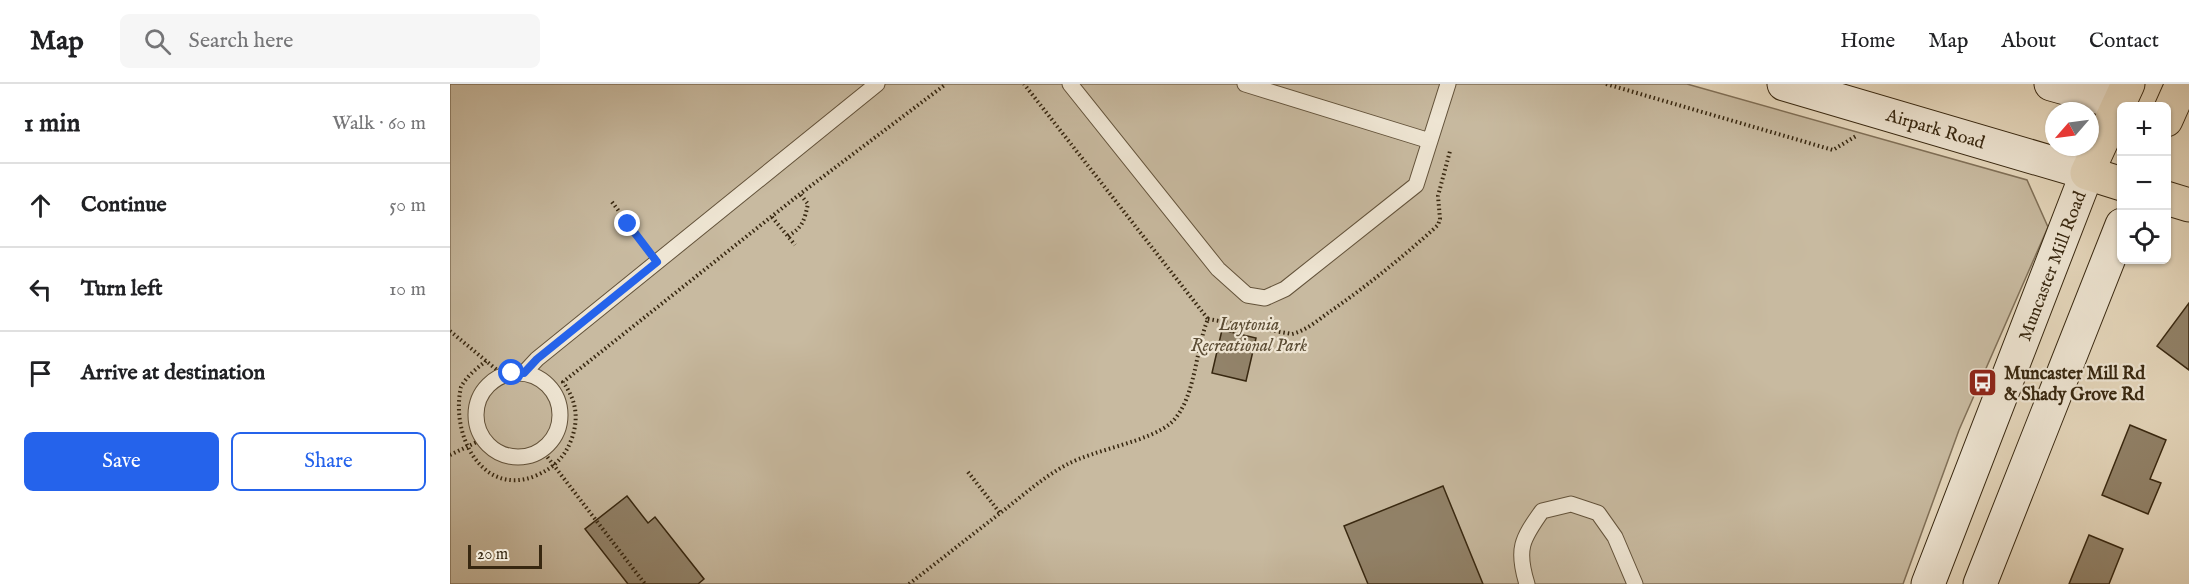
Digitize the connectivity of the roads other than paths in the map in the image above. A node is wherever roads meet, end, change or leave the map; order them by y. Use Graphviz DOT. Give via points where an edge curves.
graph roads {
  1 [pos="877,84"];
  2 [pos="1070,84"];
  3 [pos="1245,84"];
  4 [pos="1448,84"];
  5 [pos="1784,84"];
  6 [pos="2051,84"];
  7 [pos="2182,84"];
  8 [pos="2126,98"];
  9 [pos="2172,119"];
  10 [pos="1430,141"];
  11 [pos="2087,173"];
  12 [pos="2117,183"];
  13 [pos="2171,200"];
  14 [pos="2189,205"];
  15 [pos="2117,238"];
  16 [pos="524,373"];
  17 [pos="1527,584"];
  18 [pos="1635,584"];
  19 [pos="1928,584"];
  20 [pos="1980,584"];
  1 -- 16 [label="lane"];
  2 -- 10 [label="lane" via="1218,269 1247,295 1265,298 1285,289 1416,185"];
  3 -- 10 [label="lane"];
  4 -- 10 [label="lane"];
  5 -- 11 [label="main road, Airpark Road"];
  6 -- 8 [label="main road"];
  7 -- 9 [label="main road"];
  8 -- 11 [label="main road, Muncaster Mill Road"];
  11 -- 12 [label="main road"];
  11 -- 19 [label="main road, Muncaster Mill Road"];
  13 -- 14 [label="main road"];
  15 -- 20 [label="main road"];
  16 -- 16 [label="lane" via="503,375 491,382 477,404 476,423 483,439 510,457 542,450 559,424 556,396 536,377"];
  17 -- 18 [label="lane" via="1521,557 1525,535 1542,511 1571,504 1598,513 1615,537"];
}
